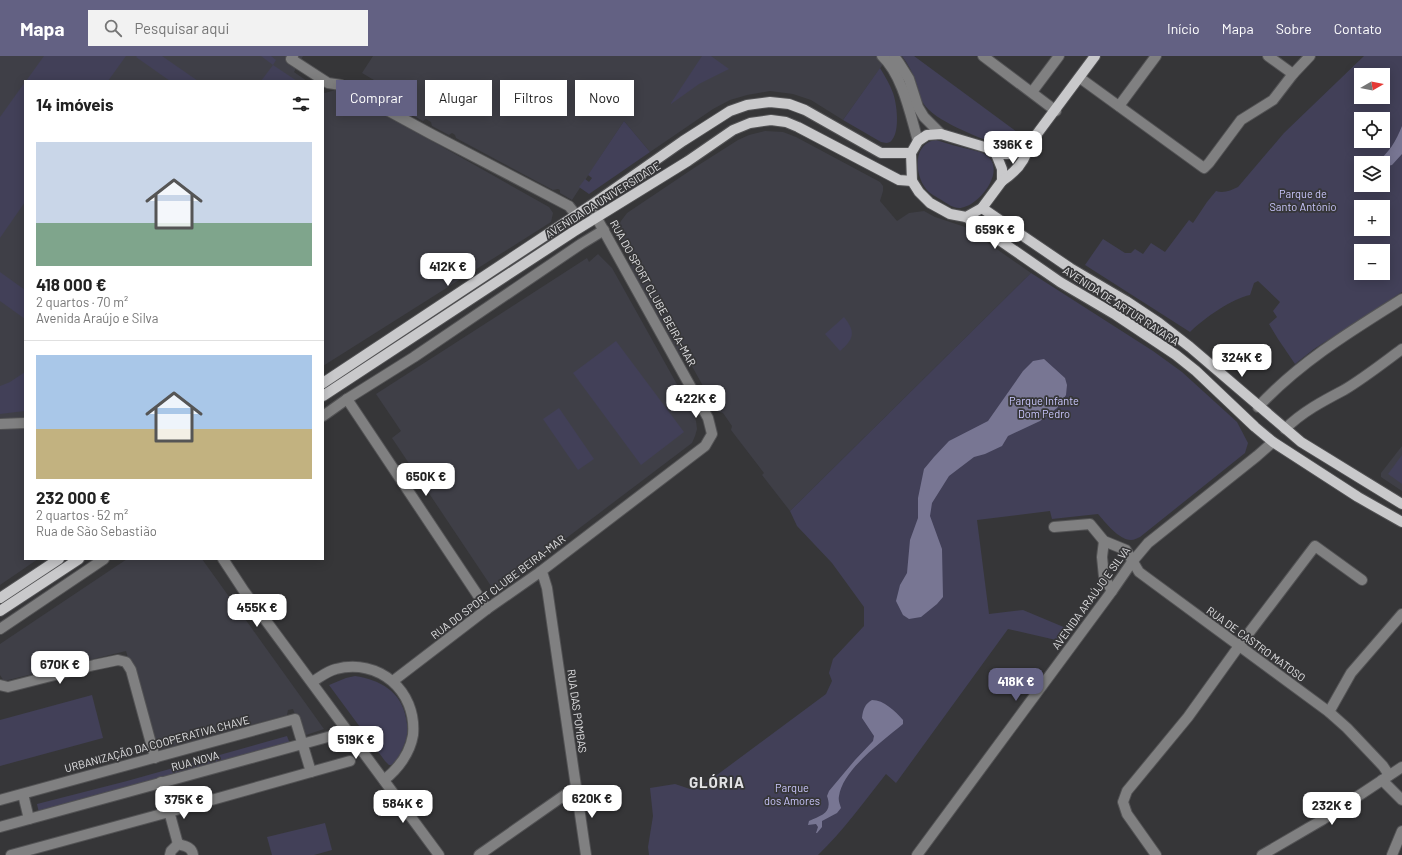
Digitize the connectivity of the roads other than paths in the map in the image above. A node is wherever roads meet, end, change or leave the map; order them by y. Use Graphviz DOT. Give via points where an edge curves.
graph roads {
  1 [pos="882,56"];
  2 [pos="894,56"];
  3 [pos="982,56"];
  4 [pos="1059,56"];
  5 [pos="1094,56"];
  6 [pos="1156,56"];
  7 [pos="1268,56"];
  8 [pos="1310,56"];
  9 [pos="292,57"];
  10 [pos="1293,74"];
  11 [pos="1080,78"];
  12 [pos="318,80"];
  13 [pos="325,86"];
  14 [pos="1032,92"];
  15 [pos="1119,106"];
  16 [pos="1056,110"];
  17 [pos="941,134"];
  18 [pos="918,141"];
  19 [pos="1028,146"];
  20 [pos="911,153"];
  21 [pos="996,154"];
  22 [pos="912,181"];
  23 [pos="1002,181"];
  24 [pos="590,206"];
  25 [pos="982,208"];
  26 [pos="576,215"];
  27 [pos="597,216"];
  28 [pos="966,217"];
  29 [pos="604,230"];
  30 [pos="1402,299"];
  31 [pos="1402,349"];
  32 [pos="324,382"];
  33 [pos="324,395"];
  34 [pos="347,399"];
  35 [pos="1258,406"];
  36 [pos="324,415"];
  37 [pos="24,423"];
  38 [pos="0,424"];
  39 [pos="1285,429"];
  40 [pos="1273,442"];
  41 [pos="1402,504"];
  42 [pos="1402,522"];
  43 [pos="1054,527"];
  44 [pos="1104,541"];
  45 [pos="57,560"];
  46 [pos="77,560"];
  47 [pos="103,560"];
  48 [pos="224,560"];
  49 [pos="1132,562"];
  50 [pos="540,572"];
  51 [pos="1362,580"];
  52 [pos="1112,591"];
  53 [pos="0,598"];
  54 [pos="487,609"];
  55 [pos="0,611"];
  56 [pos="1402,614"];
  57 [pos="0,630"];
  58 [pos="1239,646"];
  59 [pos="393,681"];
  60 [pos="312,682"];
  61 [pos="0,685"];
  62 [pos="1329,712"];
  63 [pos="344,727"];
  64 [pos="304,744"];
  65 [pos="155,758"];
  66 [pos="350,761"];
  67 [pos="1402,767"];
  68 [pos="311,772"];
  69 [pos="1386,778"];
  70 [pos="384,780"];
  71 [pos="161,782"];
  72 [pos="576,787"];
  73 [pos="23,794"];
  74 [pos="0,800"];
  75 [pos="1402,800"];
  76 [pos="169,812"];
  77 [pos="29,819"];
  78 [pos="0,827"];
  79 [pos="1402,831"];
  80 [pos="178,844"];
  81 [pos="11,855"];
  82 [pos="170,855"];
  83 [pos="194,855"];
  84 [pos="439,855"];
  85 [pos="479,855"];
  86 [pos="586,855"];
  87 [pos="917,855"];
  88 [pos="1156,855"];
  89 [pos="1262,855"];
  90 [pos="1392,855"];
  1 -- 18 [label="street" via="893,69 904,94"];
  2 -- 17 [label="street" via="909,79 924,118"];
  3 -- 14 [label="street"];
  4 -- 14 [label="street"];
  5 -- 11 [label="main road"];
  6 -- 15 [label="street"];
  7 -- 10 [label="street"];
  8 -- 10 [label="street"];
  9 -- 12 [label="street"];
  10 -- 15 [label="street" via="1273,100 1241,120 1204,168"];
  11 -- 15 [label="street"];
  11 -- 16 [label="main road"];
  13 -- 26 [label="street" via="341,85 569,206"];
  14 -- 16 [label="street"];
  16 -- 19 [label="main road"];
  17 -- 18 [label="main road" via="927,135"];
  17 -- 21 [label="main road" via="988,148"];
  18 -- 20 [label="main road"];
  19 -- 21 [label="main road" via="1010,154"];
  19 -- 23 [label="main road" via="1027,155 1010,176"];
  20 -- 22 [label="main road"];
  20 -- 24 [label="main road, AVENIDA DA UNIVERSIDADE" via="881,152 805,110 789,104 770,102 747,105 730,111 682,141"];
  21 -- 23 [label="main road" via="1002,169"];
  22 -- 27 [label="main road, AVENIDA DA UNIVERSIDADE" via="899,180 798,127 771,120 750,123 733,130"];
  22 -- 28 [label="main road" via="930,203 950,214"];
  23 -- 25 [label="main road"];
  24 -- 26 [label="main road, AVENIDA DA UNIVERSIDADE"];
  24 -- 27 [label="street, RUA DO SPORT CLUBE BEIRA-MAR"];
  25 -- 28 [label="main road"];
  25 -- 35 [label="main road, AVENIDA DE ARTUR RAVARA" via="1159,324 1190,347"];
  26 -- 32 [label="main road, AVENIDA DA UNIVERSIDADE"];
  27 -- 29 [label="street, RUA DO SPORT CLUBE BEIRA-MAR"];
  27 -- 33 [label="main road, AVENIDA DA UNIVERSIDADE"];
  28 -- 40 [label="main road, AVENIDA DE ARTUR RAVARA" via="1060,282 1176,355"];
  29 -- 34 [label="street"];
  29 -- 50 [label="street, RUA DO SPORT CLUBE BEIRA-MAR" via="708,418 712,434 704,446 640,500"];
  30 -- 35 [label="street" via="1326,348"];
  31 -- 39 [label="street" via="1344,390 1294,420"];
  34 -- 36 [label="street"];
  34 -- 54 [label="street"];
  35 -- 39 [label="main road, AVENIDA DE ARTUR RAVARA"];
  37 -- 38 [label="street"];
  39 -- 40 [label="main road"];
  39 -- 41 [label="main road, AVENIDA DE ARTUR RAVARA" via="1301,442"];
  40 -- 42 [label="main road, AVENIDA DE ARTUR RAVARA"];
  40 -- 49 [label="street, AVENIDA ARAÚJO E SILVA" via="1148,543"];
  43 -- 44 [label="street, RUA DE CASTRO MATOSO" via="1090,524"];
  44 -- 49 [label="street, RUA DE CASTRO MATOSO" via="1126,550"];
  44 -- 52 [label="street" via="1104,577"];
  45 -- 53 [label="main road"];
  46 -- 55 [label="main road"];
  47 -- 57 [label="street"];
  48 -- 60 [label="street"];
  49 -- 52 [label="street, AVENIDA ARAÚJO E SILVA"];
  49 -- 58 [label="street, RUA DE CASTRO MATOSO" via="1139,572"];
  50 -- 54 [label="street, RUA DO SPORT CLUBE BEIRA-MAR"];
  50 -- 72 [label="street, RUA DAS POMBAS" via="547,588"];
  51 -- 58 [label="street" via="1315,546"];
  52 -- 87 [label="street, AVENIDA ARAÚJO E SILVA"];
  54 -- 59 [label="street, RUA DO SPORT CLUBE BEIRA-MAR"];
  56 -- 62 [label="street" via="1352,673"];
  58 -- 62 [label="street, RUA DE CASTRO MATOSO"];
  58 -- 88 [label="street" via="1188,717 1125,796 1123,802 1127,814"];
  59 -- 60 [label="street" via="375,671 356,668 335,669"];
  59 -- 70 [label="street" via="401,690 410,711 412,735 402,760 394,772"];
  60 -- 63 [label="street"];
  61 -- 65 [label="street" via="8,687 94,665 118,660 126,662 131,670"];
  62 -- 69 [label="street, RUA DE CASTRO MATOSO" via="1384,766"];
  63 -- 64 [label="street, RUA NOVA" via="335,735"];
  63 -- 70 [label="street"];
  64 -- 65 [label="street, URBANIZAÇÃO DA COOPERATIVA CHAVE" via="295,719"];
  64 -- 68 [label="street"];
  64 -- 71 [label="street, RUA NOVA"];
  65 -- 73 [label="street, URBANIZAÇÃO DA COOPERATIVA CHAVE"];
  66 -- 68 [label="street"];
  67 -- 69 [label="street"];
  68 -- 76 [label="street"];
  69 -- 75 [label="street, RUA DE CASTRO MATOSO"];
  69 -- 89 [label="street"];
  70 -- 84 [label="street"];
  71 -- 76 [label="street"];
  71 -- 77 [label="street, RUA NOVA"];
  72 -- 85 [label="street"];
  72 -- 86 [label="street, RUA DAS POMBAS"];
  73 -- 74 [label="street, URBANIZAÇÃO DA COOPERATIVA CHAVE"];
  73 -- 77 [label="street"];
  76 -- 80 [label="street"];
  76 -- 81 [label="street"];
  77 -- 78 [label="street, RUA NOVA"];
  79 -- 90 [label="street"];
  80 -- 82 [label="street"];
  80 -- 83 [label="street" via="187,846"];
}
